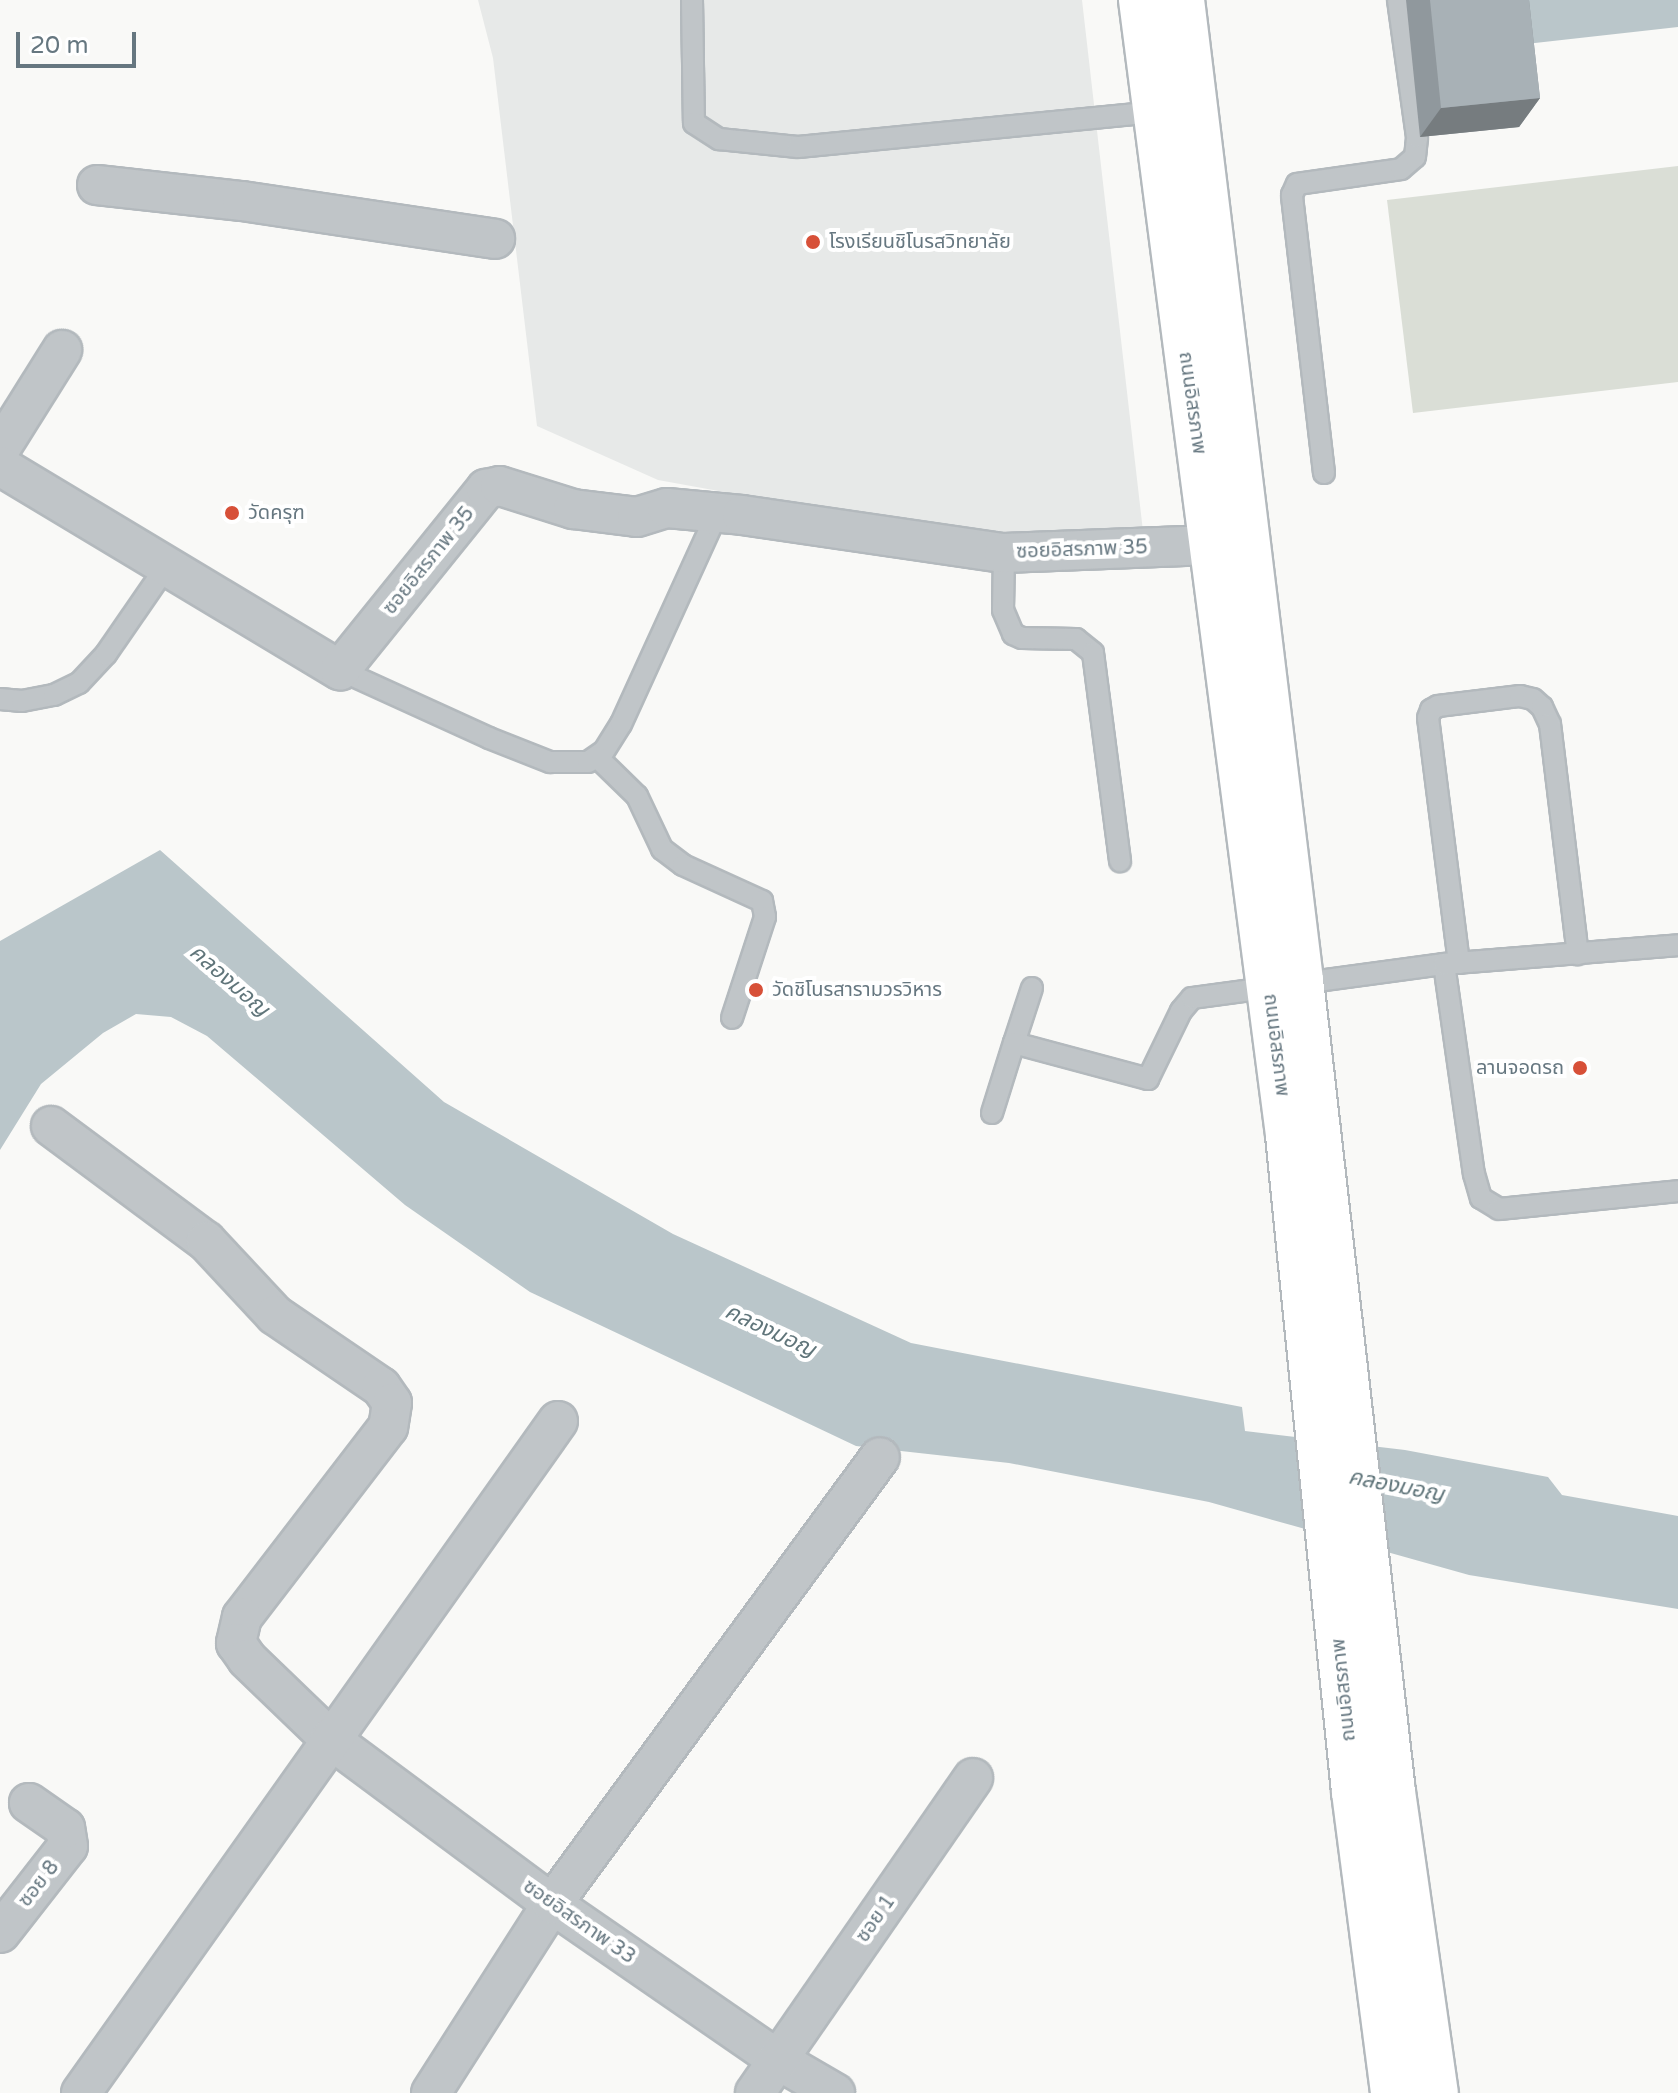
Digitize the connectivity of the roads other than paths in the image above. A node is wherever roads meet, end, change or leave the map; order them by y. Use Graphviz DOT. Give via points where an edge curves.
graph roads {
  1 [pos="692,0"];
  2 [pos="1141,0"];
  3 [pos="1182,0"];
  4 [pos="1398,0"];
  5 [pos="1154,112"];
  6 [pos="97,185"];
  7 [pos="495,239"];
  8 [pos="62,350"];
  9 [pos="0,449"];
  10 [pos="0,466"];
  11 [pos="1324,473"];
  12 [pos="724,515"];
  13 [pos="1211,545"];
  14 [pos="1004,553"];
  15 [pos="166,567"];
  16 [pos="340,670"];
  17 [pos="0,699"];
  18 [pos="597,757"];
  19 [pos="1120,861"];
  20 [pos="1678,945"];
  21 [pos="1578,954"];
  22 [pos="1452,964"];
  23 [pos="1284,984"];
  24 [pos="1032,988"];
  25 [pos="732,1018"];
  26 [pos="1014,1043"];
  27 [pos="992,1113"];
  28 [pos="51,1126"];
  29 [pos="1678,1191"];
  30 [pos="558,1421"];
  31 [pos="880,1457"];
  32 [pos="330,1739"];
  33 [pos="973,1778"];
  34 [pos="1374,1792"];
  35 [pos="29,1803"];
  36 [pos="552,1904"];
  37 [pos="0,1933"];
  38 [pos="778,2060"];
  39 [pos="81,2093"];
  40 [pos="431,2093"];
  41 [pos="755,2093"];
  42 [pos="835,2093"];
  43 [pos="1393,2093"];
  44 [pos="1436,2093"];
  1 -- 5 [label="lane" via="694,123 719,139 798,147"];
  2 -- 5 [label="main road, ถนนอิสรภาพ"];
  3 -- 23 [label="main road"];
  4 -- 11 [label="lane" via="1417,137 1415,157 1401,169 1297,184 1292,195"];
  5 -- 13 [label="main road, ถนนอิสรภาพ"];
  6 -- 7 [label="street"];
  8 -- 9 [label="street"];
  10 -- 15 [label="street"];
  12 -- 14 [label="street, ซอยอิสรภาพ 35"];
  12 -- 16 [label="street, ซอยอิสรภาพ 35" via="667,508 637,517 573,509 500,486 486,489"];
  12 -- 18 [label="lane" via="712,524 652,663 621,724"];
  13 -- 14 [label="street, ซอยอิสรภาพ 35"];
  13 -- 23 [label="main road, ถนนอิสรภาพ"];
  14 -- 19 [label="lane" via="1003,610 1013,634 1071,638 1093,653"];
  15 -- 16 [label="street"];
  15 -- 17 [label="lane" via="106,654 79,683 54,695"];
  16 -- 18 [label="lane" via="550,762 580,764"];
  18 -- 25 [label="lane" via="637,796 662,849 764,906"];
  20 -- 21 [label="lane"];
  21 -- 22 [label="lane"];
  21 -- 22 [label="lane" via="1550,724 1533,699 1497,698 1438,706 1428,718"];
  22 -- 23 [label="lane"];
  22 -- 29 [label="lane" via="1481,1198 1499,1209"];
  23 -- 26 [label="lane" via="1192,998 1148,1079"];
  23 -- 34 [label="main road, ถนนอิสรภาพ"];
  24 -- 26 [label="lane"];
  26 -- 27 [label="lane"];
  28 -- 32 [label="street, ซอยอิสรภาพ 33" via="206,1241 275,1315 381,1387 392,1403 388,1427 236,1631 236,1643 247,1659"];
  30 -- 32 [label="street"];
  31 -- 36 [label="street"];
  32 -- 36 [label="street, ซอยอิสรภาพ 33"];
  32 -- 39 [label="street"];
  33 -- 38 [label="street, ซอย 1"];
  34 -- 43 [label="main road, ถนนอิสรภาพ"];
  34 -- 44 [label="main road"];
  35 -- 37 [label="street, ซอย 8" via="65,1828 68,1846"];
  36 -- 38 [label="street, ซอยอิสรภาพ 33"];
  36 -- 40 [label="street"];
  38 -- 41 [label="street, ซอย 1"];
  38 -- 42 [label="street, ซอยอิสรภาพ 33"];
}
